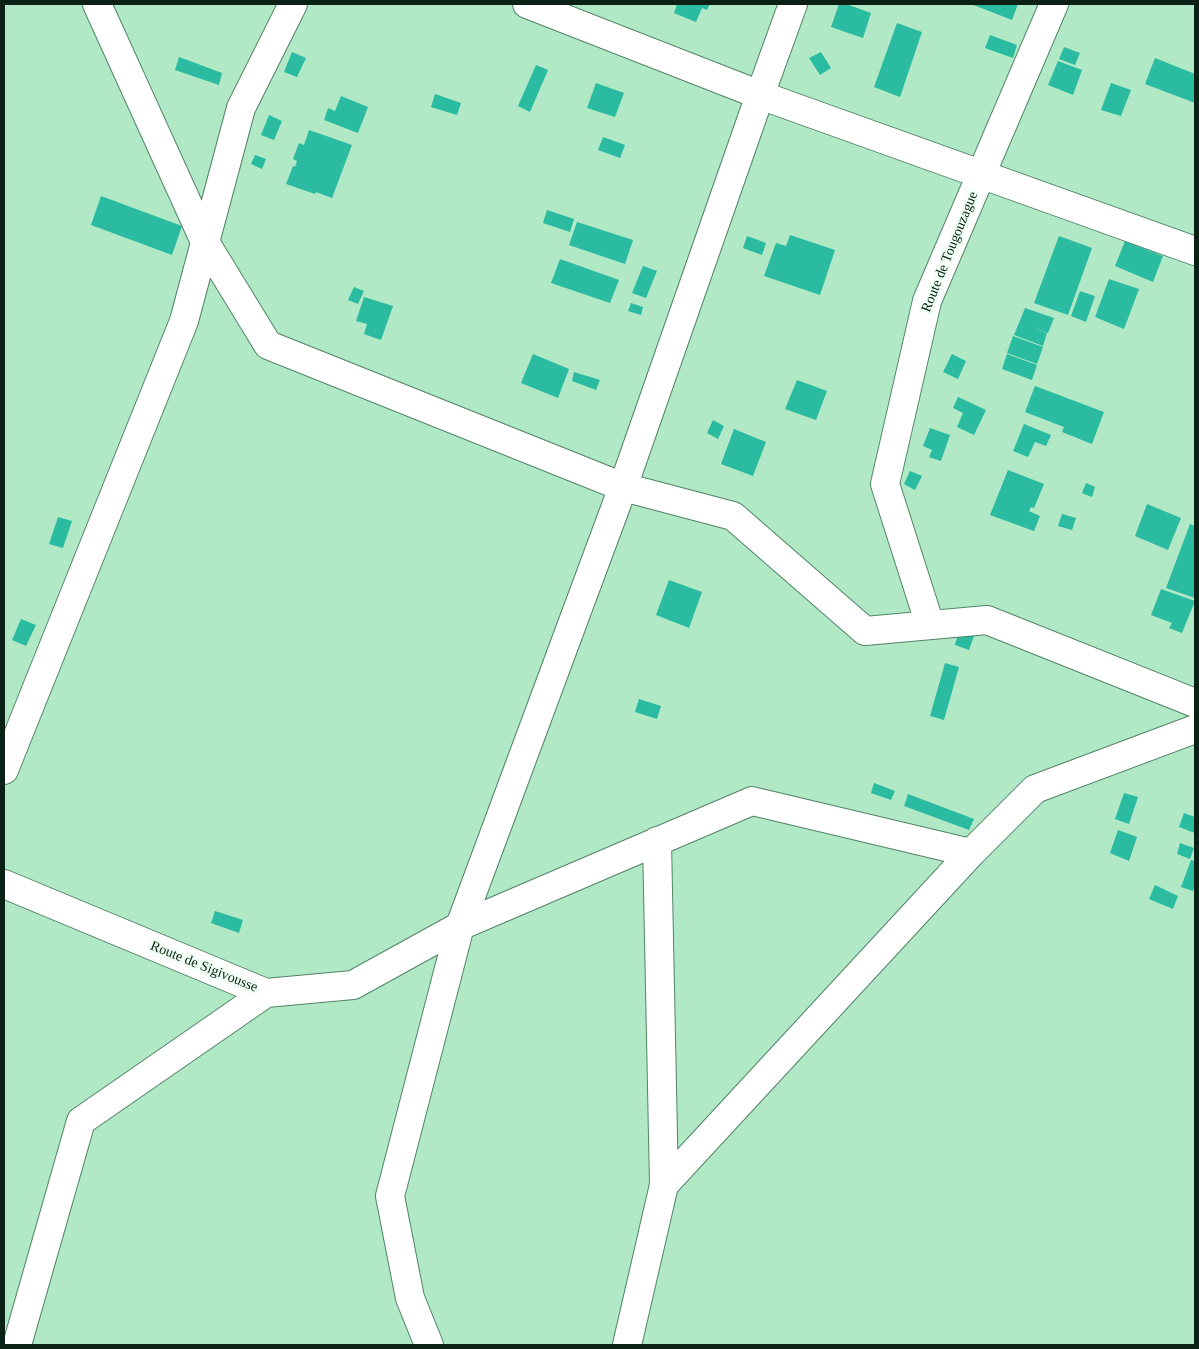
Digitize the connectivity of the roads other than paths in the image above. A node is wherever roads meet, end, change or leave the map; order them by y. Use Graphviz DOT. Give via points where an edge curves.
graph roads {
  1 [pos="97,4"];
  2 [pos="293,4"];
  3 [pos="527,4"];
  4 [pos="586,4"];
  5 [pos="793,4"];
  6 [pos="1054,4"];
  7 [pos="597,31"];
  8 [pos="760,96"];
  9 [pos="981,175"];
  10 [pos="205,242"];
  11 [pos="1195,251"];
  12 [pos="623,486"];
  13 [pos="930,625"];
  14 [pos="1195,703"];
  15 [pos="1195,729"];
  16 [pos="4,770"];
  17 [pos="657,842"];
  18 [pos="971,853"];
  19 [pos="4,884"];
  20 [pos="460,926"];
  21 [pos="266,993"];
  22 [pos="664,1185"];
  23 [pos="17,1345"];
  24 [pos="429,1345"];
  25 [pos="627,1345"];
  1 -- 10 [label="street"];
  2 -- 10 [label="street" via="242,108"];
  3 -- 7 [label="street"];
  4 -- 7 [label="street"];
  5 -- 8 [label="street"];
  6 -- 9 [label="street, Route de Tougouzague"];
  7 -- 8 [label="street"];
  8 -- 9 [label="street"];
  8 -- 12 [label="street"];
  9 -- 11 [label="street"];
  9 -- 13 [label="street, Route de Tougouzague" via="927,302 885,484"];
  10 -- 12 [label="street" via="268,345"];
  10 -- 16 [label="street" via="184,321"];
  12 -- 13 [label="street" via="733,516 865,631"];
  12 -- 20 [label="street"];
  13 -- 14 [label="street" via="987,620"];
  15 -- 18 [label="street" via="1035,789"];
  17 -- 18 [label="street, Route de Sigivousse" via="752,801"];
  17 -- 20 [label="street, Route de Sigivousse"];
  17 -- 22 [label="street"];
  18 -- 22 [label="street"];
  19 -- 21 [label="street, Route de Sigivousse"];
  20 -- 21 [label="street, Route de Sigivousse" via="354,985"];
  20 -- 24 [label="street" via="390,1196 410,1298"];
  21 -- 23 [label="street" via="81,1121"];
  22 -- 25 [label="street"];
}
